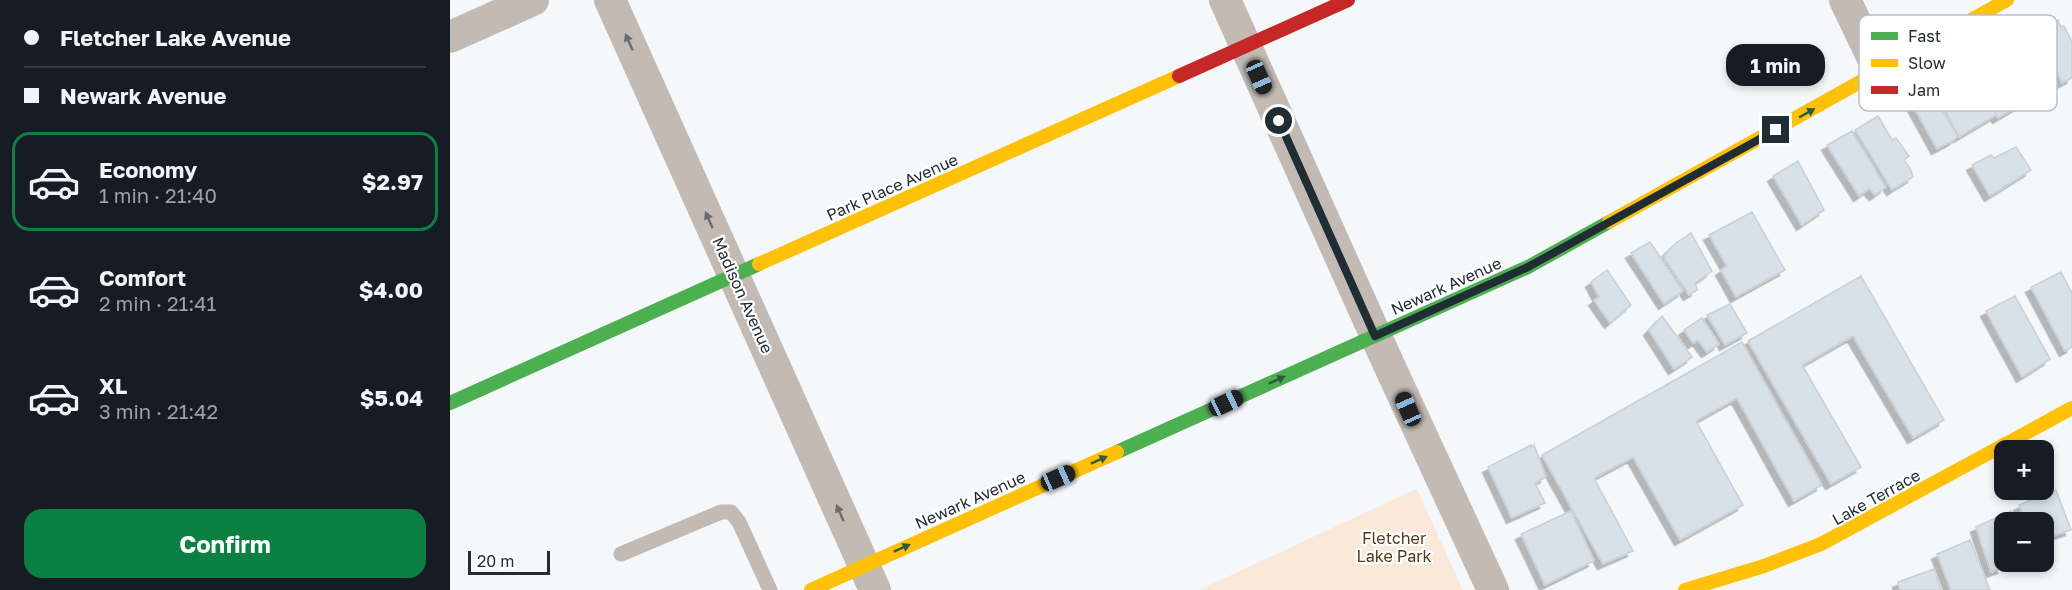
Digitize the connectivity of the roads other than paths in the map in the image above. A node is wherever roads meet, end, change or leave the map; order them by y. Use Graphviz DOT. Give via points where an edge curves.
graph roads {
  1 [pos="533,0"];
  2 [pos="610,0"];
  3 [pos="1225,0"];
  4 [pos="1348,0"];
  5 [pos="1845,0"];
  6 [pos="2007,0"];
  7 [pos="1981,15"];
  8 [pos="1859,29"];
  9 [pos="450,38"];
  10 [pos="1245,46"];
  11 [pos="1859,85"];
  12 [pos="735,276"];
  13 [pos="1375,336"];
  14 [pos="450,404"];
  15 [pos="2072,408"];
  16 [pos="621,554"];
  17 [pos="870,578"];
  18 [pos="770,590"];
  19 [pos="811,590"];
  20 [pos="1492,590"];
  21 [pos="1685,590"];
  1 -- 9 [label="street"];
  12 -- 2 [label="street, Madison Avenue, one-way"];
  3 -- 10 [label="street"];
  4 -- 10 [label="street, Park Place Avenue"];
  5 -- 8 [label="street"];
  6 -- 7 [label="street, Newark Avenue"];
  10 -- 12 [label="street, Park Place Avenue"];
  10 -- 13 [label="street"];
  13 -- 11 [label="street, Newark Avenue, one-way" via="1528,267"];
  12 -- 14 [label="street, Park Place Avenue"];
  17 -- 12 [label="street, Madison Avenue, one-way"];
  17 -- 13 [label="street, Newark Avenue, one-way"];
  13 -- 20 [label="street"];
  15 -- 21 [label="street, Lake Terrace" via="1810,550"];
  16 -- 18 [label="lane" via="721,512 731,512"];
  17 -- 19 [label="street, Newark Avenue"];
}
